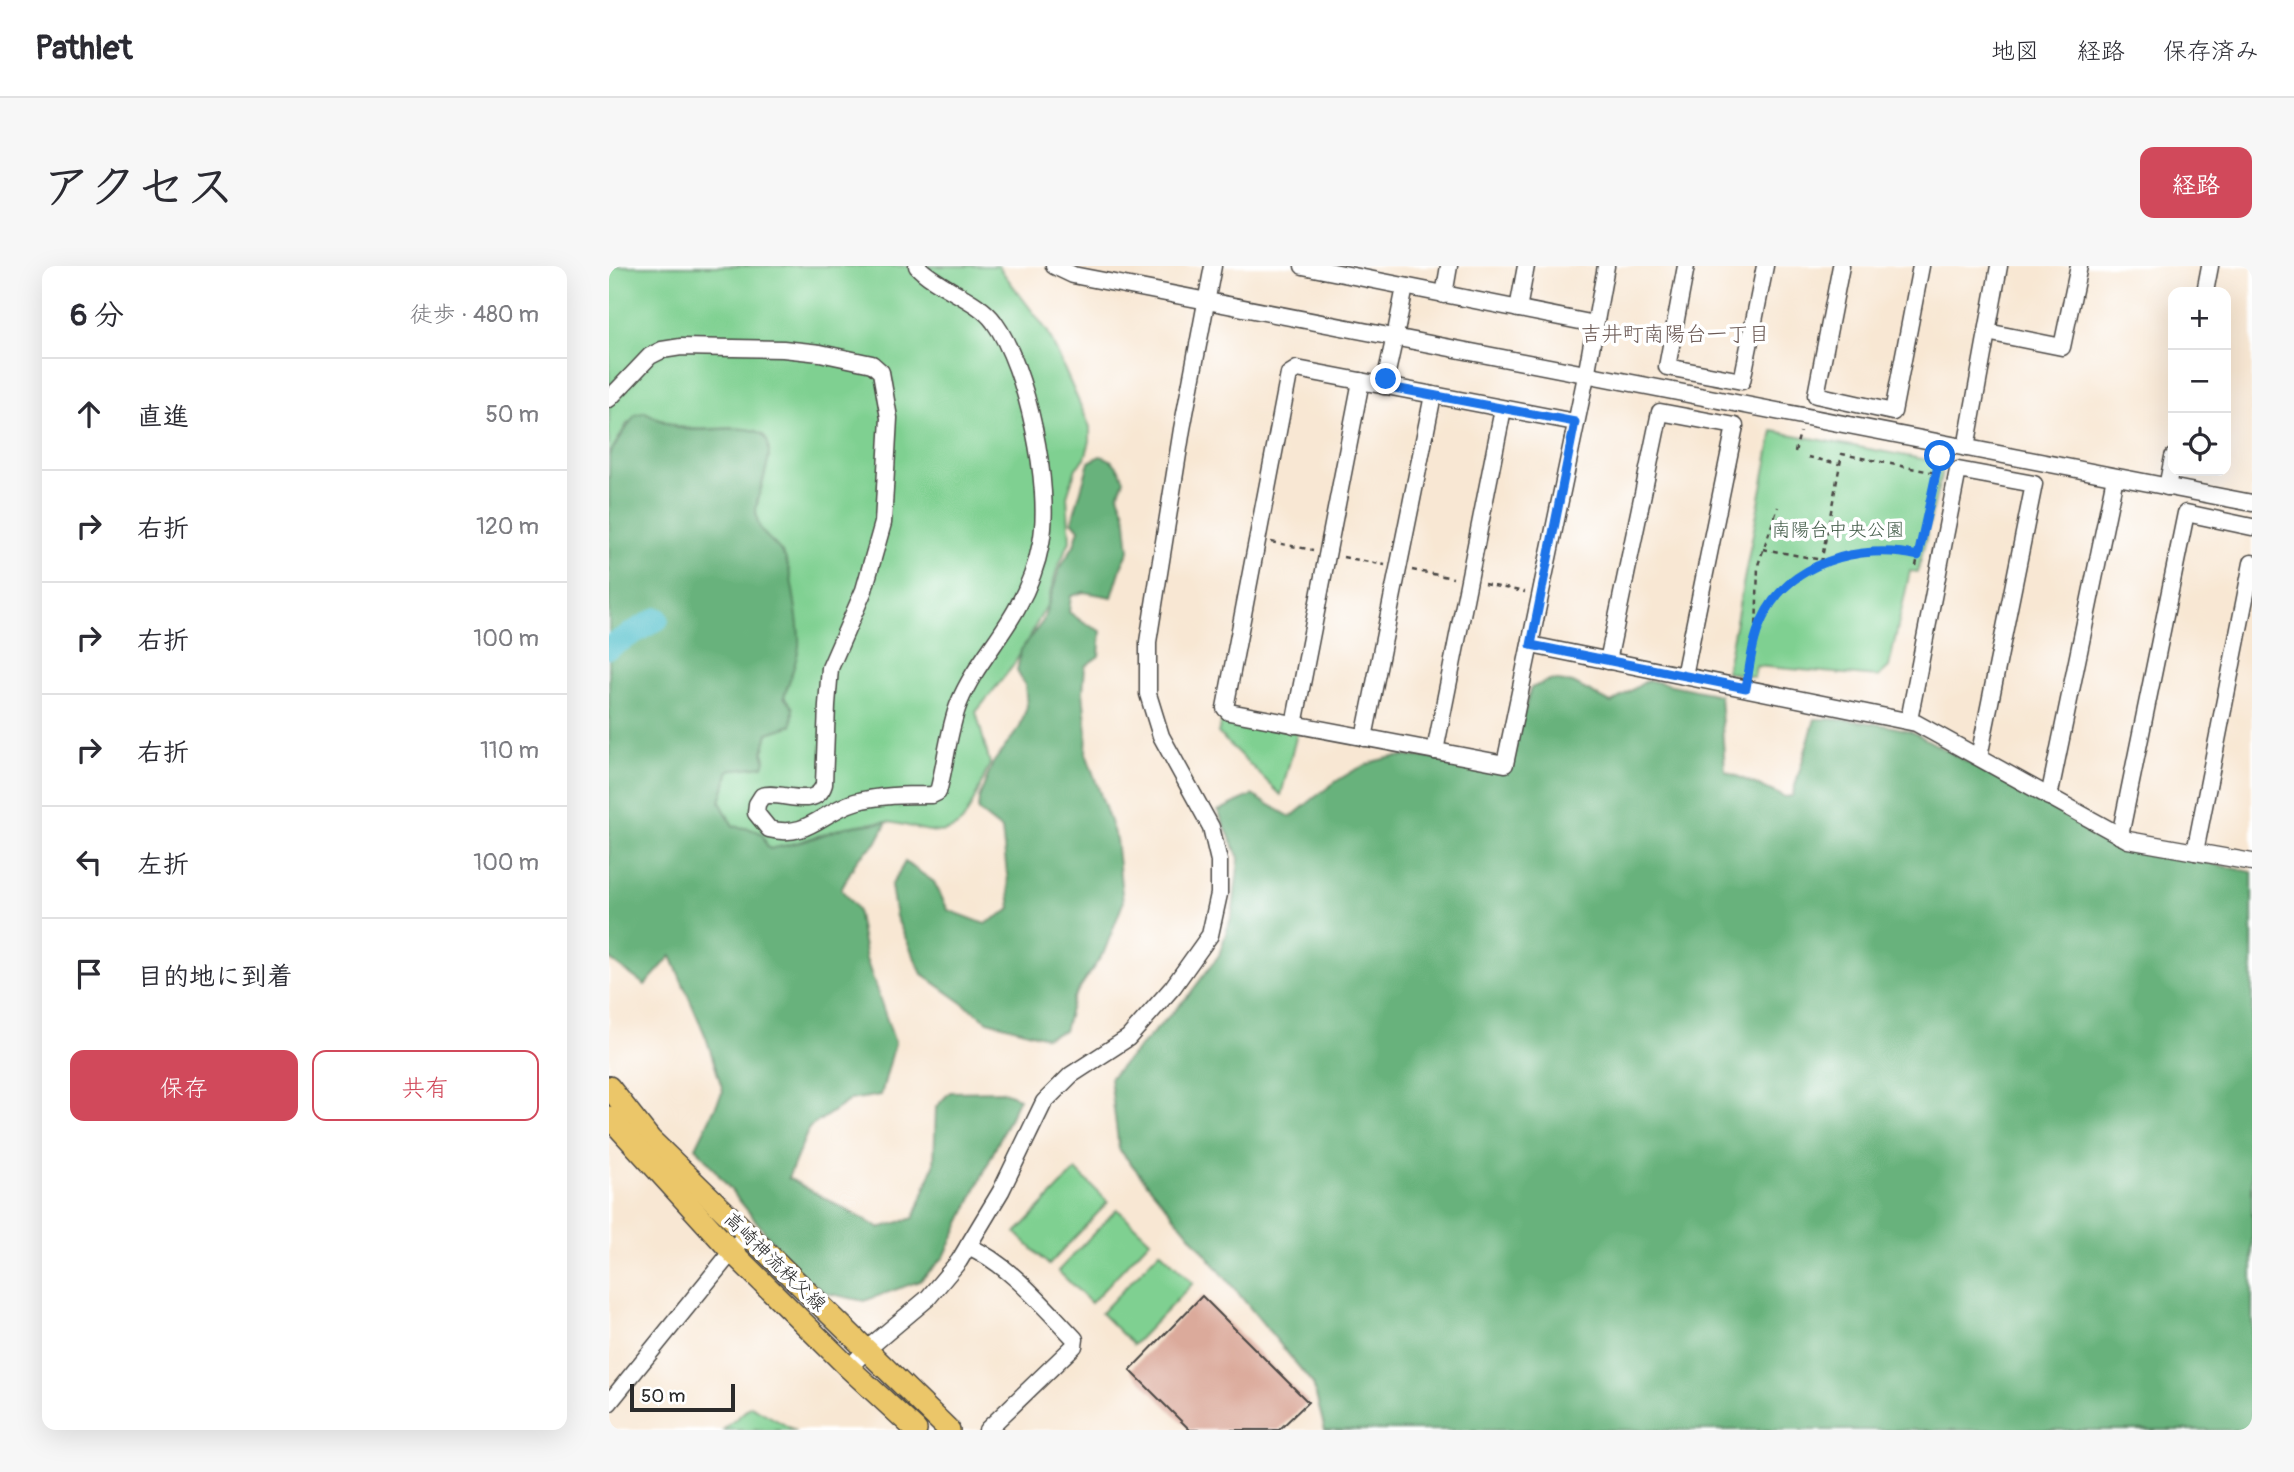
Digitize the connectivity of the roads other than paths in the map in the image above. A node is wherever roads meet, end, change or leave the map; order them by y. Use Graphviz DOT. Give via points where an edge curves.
graph roads {
  1 [pos="917,266"];
  2 [pos="1054,266"];
  3 [pos="1213,266"];
  4 [pos="1303,266"];
  5 [pos="1449,266"];
  6 [pos="1526,266"];
  7 [pos="1606,266"];
  8 [pos="1686,266"];
  9 [pos="1765,266"];
  10 [pos="1841,266"];
  11 [pos="1921,266"];
  12 [pos="1999,266"];
  13 [pos="2079,266"];
  14 [pos="2210,266"];
  15 [pos="1372,273"];
  16 [pos="1405,287"];
  17 [pos="2206,287"];
  18 [pos="1444,295"];
  19 [pos="1207,300"];
  20 [pos="1517,309"];
  21 [pos="1595,324"];
  22 [pos="1397,327"];
  23 [pos="1987,332"];
  24 [pos="1393,345"];
  25 [pos="1586,376"];
  26 [pos="1361,381"];
  27 [pos="1384,386"];
  28 [pos="1433,395"];
  29 [pos="609,399"];
  30 [pos="1503,408"];
  31 [pos="1575,422"];
  32 [pos="1966,448"];
  33 [pos="2169,476"];
  34 [pos="2115,477"];
  35 [pos="2167,487"];
  36 [pos="2252,503"];
  37 [pos="2252,527"];
  38 [pos="2252,563"];
  39 [pos="1531,645"];
  40 [pos="1608,661"];
  41 [pos="1684,676"];
  42 [pos="1909,720"];
  43 [pos="1294,724"];
  44 [pos="1364,738"];
  45 [pos="1435,751"];
  46 [pos="1979,757"];
  47 [pos="2049,797"];
  48 [pos="2120,836"];
  49 [pos="2195,852"];
  50 [pos="2252,862"];
  51 [pos="609,1087"];
  52 [pos="609,1117"];
  53 [pos="746,1234"];
  54 [pos="968,1246"];
  55 [pos="731,1251"];
  56 [pos="866,1350"];
  57 [pos="849,1368"];
  58 [pos="609,1403"];
  59 [pos="916,1430"];
  60 [pos="949,1430"];
  61 [pos="987,1430"];
  1 -- 29 [label="street" via="995,322 1028,407 1043,507 1042,541 1032,575 1018,607 959,704 938,792 932,795 853,802 792,833 769,829 756,813 762,796 769,793 801,798 822,792 830,668 864,590 883,523 889,418 881,372 872,364 820,353 681,347 650,356"];
  2 -- 19 [label="street" via="1073,275"];
  3 -- 19 [label="street"];
  4 -- 15 [label="street"];
  5 -- 18 [label="street"];
  6 -- 20 [label="street"];
  7 -- 21 [label="street"];
  8 -- 9 [label="street" via="1667,367 1742,381"];
  10 -- 11 [label="street" via="1816,395 1893,412"];
  12 -- 23 [label="street"];
  13 -- 23 [label="street" via="2062,347"];
  14 -- 17 [label="street"];
  15 -- 16 [label="street"];
  16 -- 18 [label="street"];
  16 -- 22 [label="street"];
  18 -- 20 [label="street"];
  19 -- 25 [label="street"];
  19 -- 54 [label="street" via="1148,642 1149,694 1161,736 1211,827 1219,862 1219,894 1210,934 1173,987 1128,1038 1071,1075 1044,1102 1001,1191"];
  20 -- 21 [label="street"];
  21 -- 25 [label="street"];
  23 -- 32 [label="street"];
  24 -- 27 [label="street"];
  25 -- 31 [label="street"];
  25 -- 32 [label="street"];
  26 -- 27 [label="street"];
  26 -- 43 [label="street"];
  26 -- 43 [label="street" via="1297,369 1289,374 1225,708"];
  27 -- 28 [label="street"];
  28 -- 30 [label="street"];
  28 -- 44 [label="street"];
  30 -- 31 [label="street"];
  30 -- 45 [label="street"];
  31 -- 39 [label="street"];
  32 -- 34 [label="street"];
  33 -- 35 [label="street"];
  34 -- 35 [label="street"];
  34 -- 47 [label="street"];
  35 -- 36 [label="street"];
  37 -- 48 [label="street" via="2186,513"];
  38 -- 49 [label="street"];
  39 -- 40 [label="street"];
  39 -- 45 [label="street" via="1505,764"];
  40 -- 41 [label="street"];
  40 -- 41 [label="street" via="1660,412 1735,426"];
  41 -- 42 [label="street"];
  42 -- 46 [label="street"];
  42 -- 46 [label="street" via="1958,470 2034,484"];
  43 -- 44 [label="street"];
  44 -- 45 [label="street"];
  46 -- 47 [label="street"];
  47 -- 48 [label="street"];
  48 -- 49 [label="street"];
  49 -- 50 [label="street"];
  51 -- 53 [label="main road, 高崎神流秩父線" via="650,1139"];
  52 -- 55 [label="main road, 高崎神流秩父線"];
  53 -- 55 [label="street"];
  53 -- 56 [label="main road, 高崎神流秩父線"];
  54 -- 56 [label="street" via="928,1298"];
  54 -- 61 [label="street" via="1002,1267 1075,1339 1075,1346"];
  55 -- 57 [label="main road, 高崎神流秩父線"];
  55 -- 58 [label="street"];
  56 -- 57 [label="street"];
  56 -- 60 [label="main road, 高崎神流秩父線"];
  57 -- 59 [label="main road, 高崎神流秩父線"];
}
